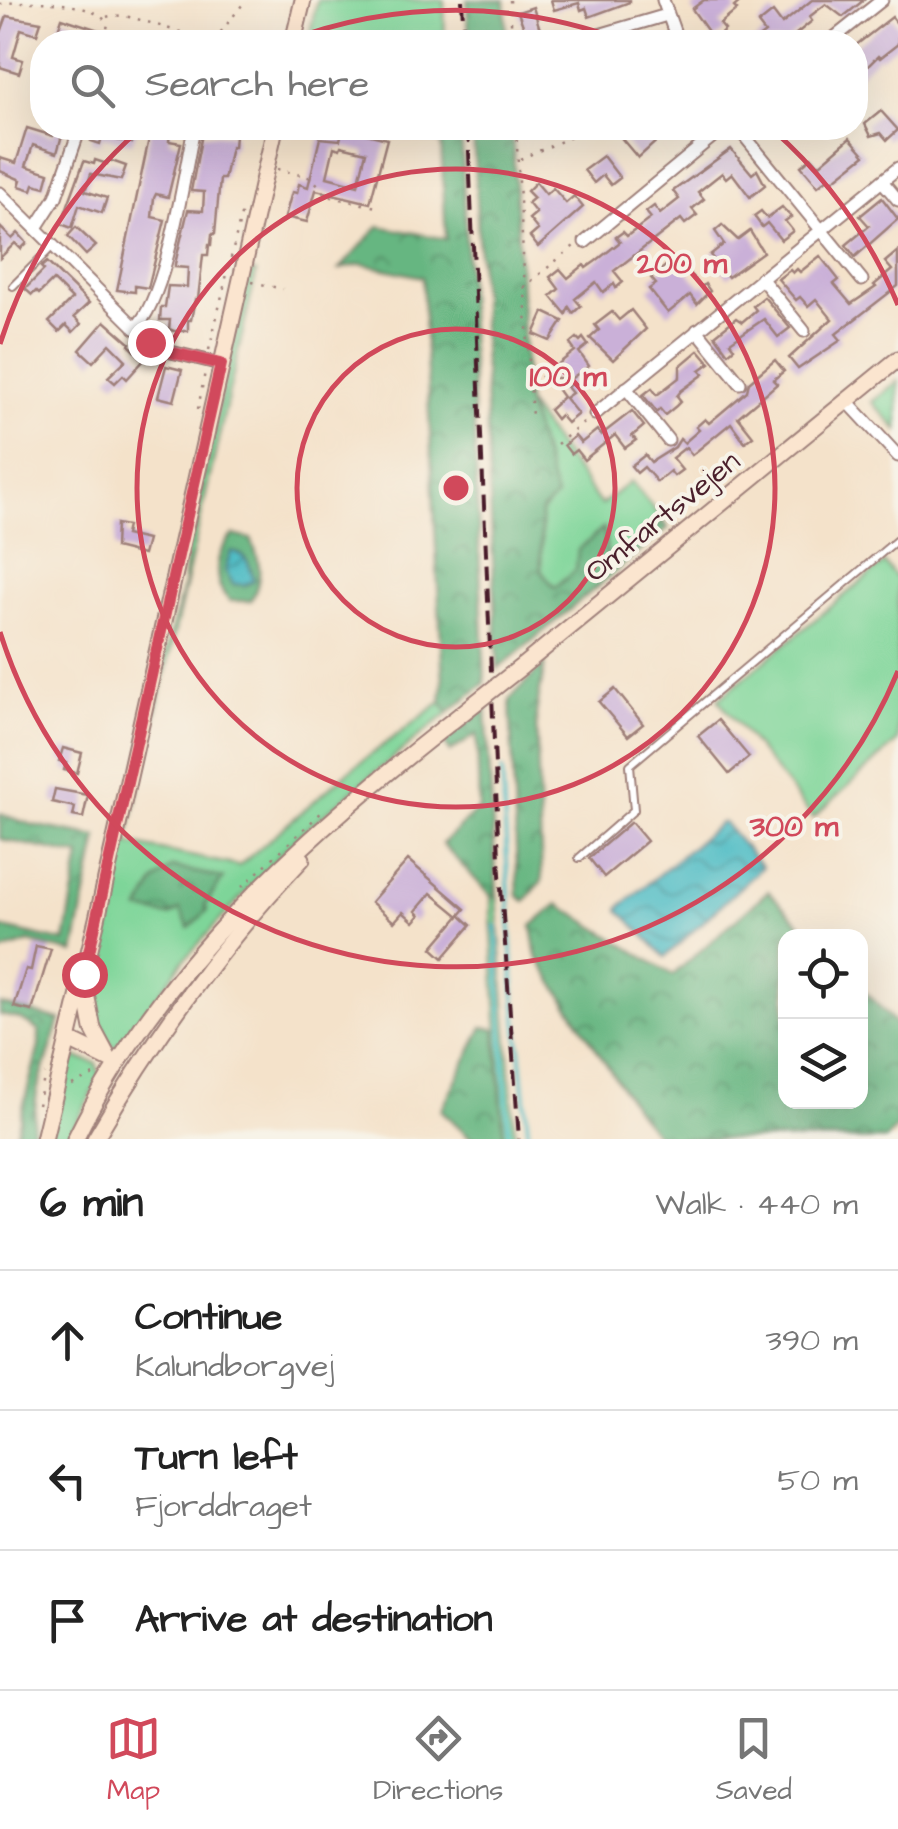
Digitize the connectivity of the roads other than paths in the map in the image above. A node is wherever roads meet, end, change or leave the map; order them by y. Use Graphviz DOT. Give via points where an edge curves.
graph roads {
  1 [pos="302,0"];
  2 [pos="663,0"];
  3 [pos="882,0"];
  4 [pos="667,15"];
  5 [pos="296,30"];
  6 [pos="616,30"];
  7 [pos="673,30"];
  8 [pos="844,30"];
  9 [pos="76,140"];
  10 [pos="191,140"];
  11 [pos="272,140"];
  12 [pos="708,140"];
  13 [pos="748,140"];
  14 [pos="898,168"];
  15 [pos="882,181"];
  16 [pos="0,193"];
  17 [pos="898,200"];
  18 [pos="36,228"];
  19 [pos="821,230"];
  20 [pos="584,242"];
  21 [pos="53,246"];
  22 [pos="762,278"];
  23 [pos="862,280"];
  24 [pos="13,286"];
  25 [pos="136,328"];
  26 [pos="697,330"];
  27 [pos="804,331"];
  28 [pos="898,359"];
  29 [pos="221,364"];
  30 [pos="740,384"];
  31 [pos="626,388"];
  32 [pos="847,401"];
  33 [pos="596,414"];
  34 [pos="668,440"];
  35 [pos="898,456"];
  36 [pos="898,538"];
  37 [pos="460,715"];
  38 [pos="579,858"];
  39 [pos="84,974"];
  40 [pos="68,1040"];
  41 [pos="113,1062"];
  42 [pos="134,1076"];
  43 [pos="44,1139"];
  44 [pos="75,1139"];
  45 [pos="95,1139"];
  1 -- 5 [label="main road"];
  2 -- 4 [label="street"];
  3 -- 8 [label="street"];
  4 -- 6 [label="street"];
  4 -- 7 [label="street"];
  9 -- 18 [label="street" via="56,197"];
  10 -- 25 [label="street" via="159,284"];
  11 -- 29 [label="main road"];
  12 -- 20 [label="street"];
  13 -- 19 [label="street"];
  14 -- 15 [label="street"];
  15 -- 17 [label="street"];
  15 -- 19 [label="street"];
  16 -- 18 [label="street"];
  18 -- 21 [label="street"];
  19 -- 22 [label="street"];
  19 -- 23 [label="street"];
  21 -- 24 [label="lane"];
  21 -- 25 [label="street"];
  22 -- 26 [label="street"];
  22 -- 27 [label="street"];
  25 -- 29 [label="street" via="161,349"];
  26 -- 30 [label="street"];
  26 -- 31 [label="street"];
  28 -- 32 [label="main road, Omfartsvejen"];
  29 -- 39 [label="main road"];
  31 -- 33 [label="street"];
  31 -- 34 [label="street"];
  32 -- 35 [label="street"];
  32 -- 37 [label="main road, Omfartsvejen, bridge"];
  36 -- 38 [label="lane" via="630,765 634,810"];
  37 -- 41 [label="main road, Omfartsvejen" via="278,869 181,974"];
  37 -- 42 [label="main road, Omfartsvejen" via="298,863 228,944"];
  39 -- 40 [label="main road"];
  39 -- 41 [label="main road" via="89,1018"];
  40 -- 41 [label="main road"];
  40 -- 43 [label="main road"];
  41 -- 42 [label="main road"];
  41 -- 44 [label="main road, Omfartsvejen"];
  42 -- 45 [label="main road, Omfartsvejen"];
}
